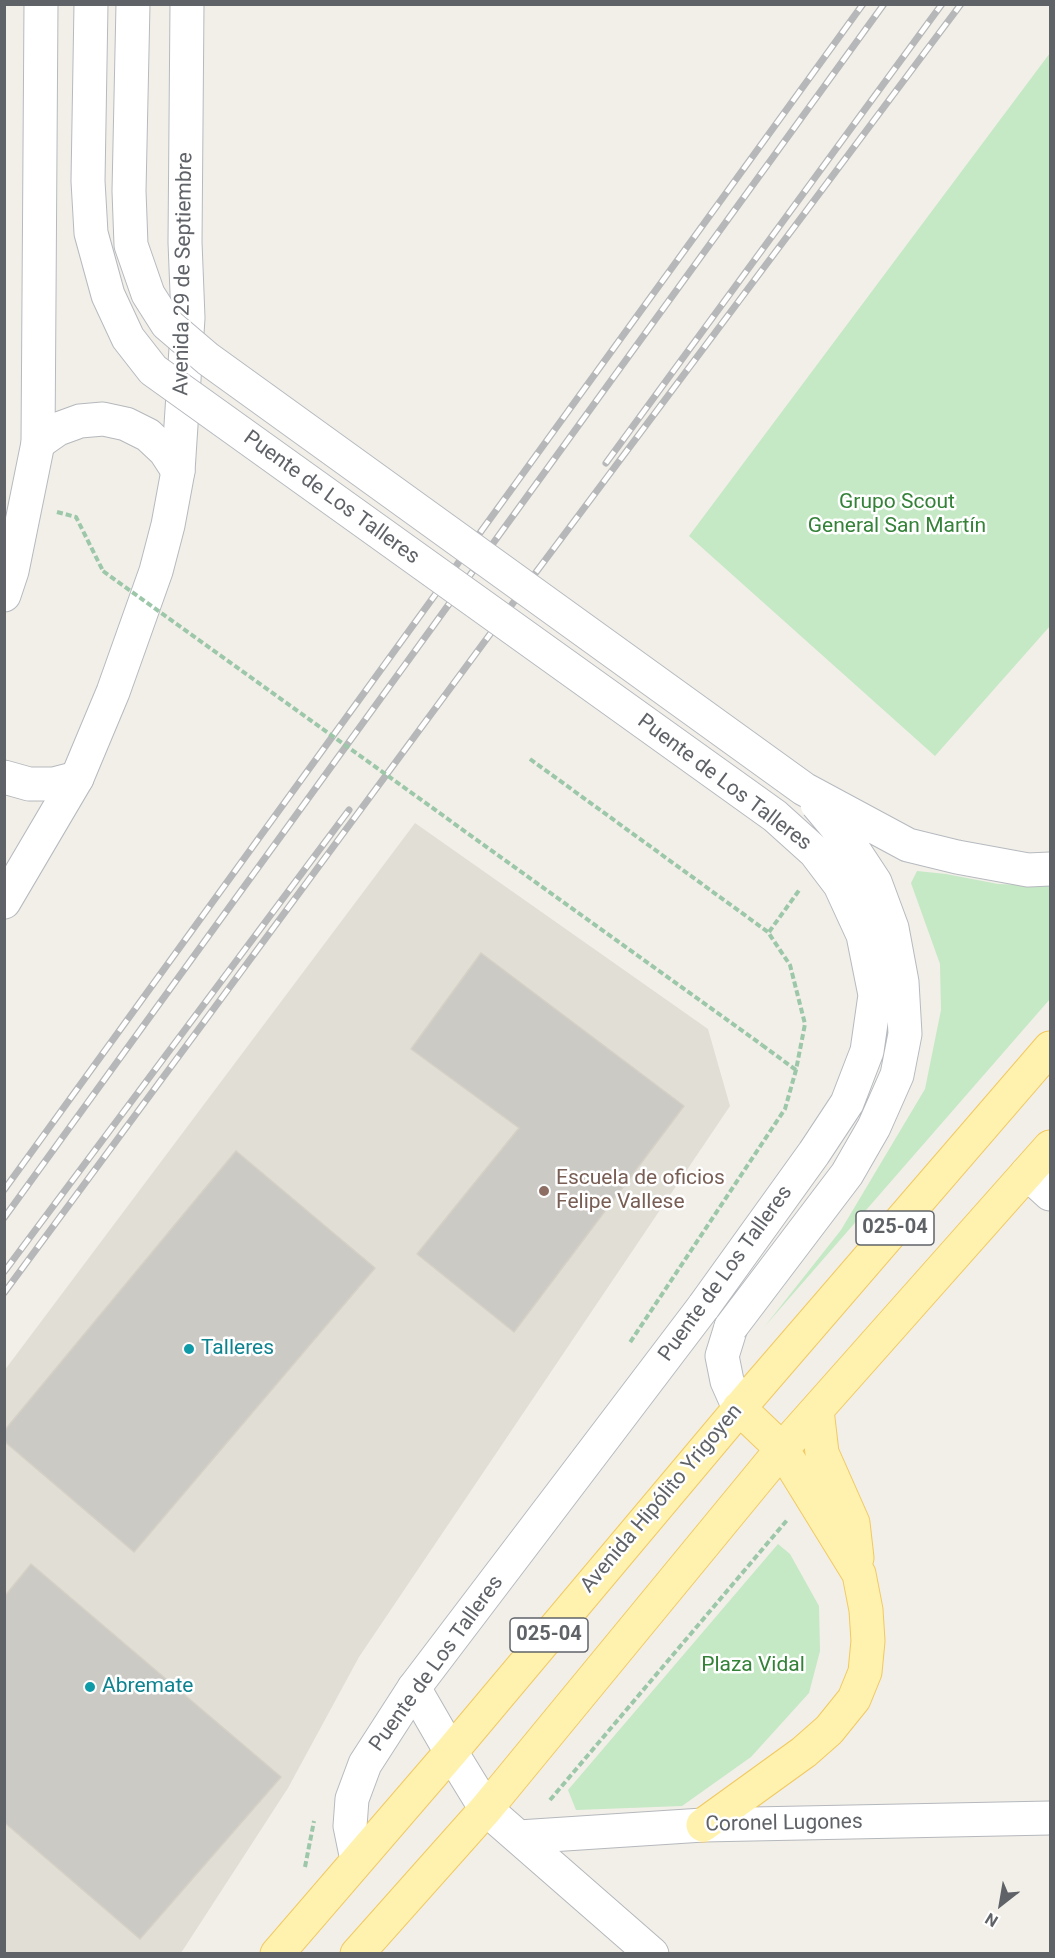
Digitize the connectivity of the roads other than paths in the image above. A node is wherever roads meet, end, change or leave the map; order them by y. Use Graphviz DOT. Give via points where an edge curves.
graph roads {
  1 [pos="41,4"];
  2 [pos="91,4"];
  3 [pos="133,4"];
  4 [pos="187,4"];
  5 [pos="38,443"];
  6 [pos="178,471"];
  7 [pos="7,579"];
  8 [pos="4,777"];
  9 [pos="77,778"];
  10 [pos="804,789"];
  11 [pos="1050,869"];
  12 [pos="4,902"];
  13 [pos="1050,1048"];
  14 [pos="1050,1147"];
  15 [pos="1039,1183"];
  16 [pos="739,1408"];
  17 [pos="817,1410"];
  18 [pos="782,1449"];
  19 [pos="859,1574"];
  20 [pos="414,1688"];
  21 [pos="451,1752"];
  22 [pos="486,1809"];
  23 [pos="1050,1818"];
  24 [pos="703,1825"];
  25 [pos="519,1837"];
  26 [pos="357,1860"];
  27 [pos="277,1953"];
  28 [pos="357,1953"];
  29 [pos="652,1953"];
  1 -- 5 [label="main road"];
  2 -- 20 [label="main road, Puente de Los Talleres, bridge" via="91,233 118,316 128,338 153,370 775,816 816,852 840,885 863,935 875,995 867,1051 847,1103 814,1153 704,1306"];
  3 -- 10 [label="main road, Puente de Los Talleres, bridge" via="131,244 148,294 167,324 208,359"];
  4 -- 6 [label="main road, Avenida 29 de Septiembre" via="188,318"];
  5 -- 6 [label="main road" via="58,429 80,421 103,419 148,435"];
  5 -- 7 [label="main road"];
  6 -- 9 [label="main road, Avenida 29 de Septiembre" via="156,571"];
  8 -- 9 [label="main road" via="29,784 54,784"];
  9 -- 12 [label="main road, Avenida 29 de Septiembre"];
  10 -- 11 [label="main road, Puente de Los Talleres, bridge" via="908,844 1028,870"];
  10 -- 16 [label="main road, Puente de Los Talleres, bridge" via="848,841 875,882 892,928 902,982 905,1034 897,1075 852,1165 731,1327 722,1356 727,1381"];
  13 -- 16 [label="main road, Avenida Hipólito Yrigoyen / 025-04"];
  14 -- 15 [label="main road, 025-04"];
  15 -- 17 [label="main road, 025-04"];
  16 -- 18 [label="main road"];
  16 -- 21 [label="main road, Avenida Hipólito Yrigoyen / 025-04"];
  17 -- 18 [label="main road, 025-04"];
  17 -- 19 [label="main road" via="822,1453 853,1523"];
  18 -- 19 [label="main road"];
  18 -- 22 [label="main road, 025-04"];
  19 -- 24 [label="main road" via="868,1641 865,1672 854,1699 829,1730 804,1752"];
  20 -- 21 [label="main road"];
  20 -- 26 [label="main road, Puente de Los Talleres" via="365,1764 352,1799 350,1826"];
  21 -- 22 [label="main road"];
  21 -- 26 [label="main road, Avenida Hipólito Yrigoyen / 025-04"];
  22 -- 25 [label="main road"];
  22 -- 28 [label="main road, 025-04"];
  23 -- 24 [label="main road, Coronel Lugones"];
  24 -- 25 [label="main road, Coronel Lugones"];
  25 -- 29 [label="main road"];
  26 -- 27 [label="main road, Avenida Hipólito Yrigoyen / 025-04"];
}
